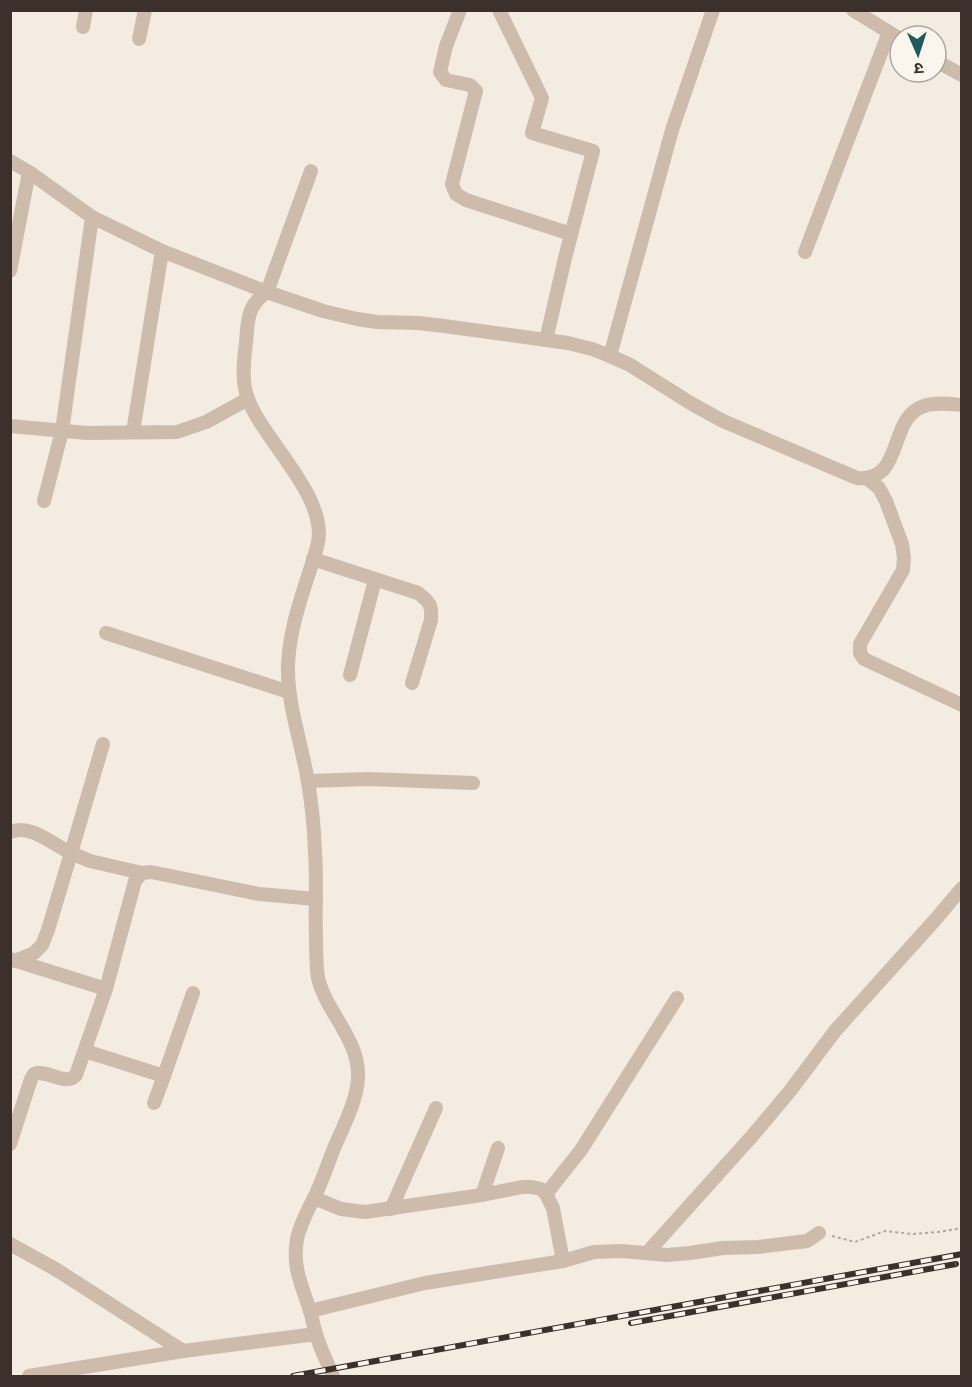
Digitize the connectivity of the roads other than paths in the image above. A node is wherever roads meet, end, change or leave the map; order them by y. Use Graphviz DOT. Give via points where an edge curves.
graph roads {
  1 [pos="86,10"];
  2 [pos="145,10"];
  3 [pos="460,10"];
  4 [pos="499,10"];
  5 [pos="713,10"];
  6 [pos="853,10"];
  7 [pos="83,27"];
  8 [pos="888,32"];
  9 [pos="138,39"];
  10 [pos="888,51"];
  11 [pos="948,67"];
  12 [pos="962,75"];
  13 [pos="10,161"];
  14 [pos="311,171"];
  15 [pos="29,172"];
  16 [pos="92,217"];
  17 [pos="571,234"];
  18 [pos="13,238"];
  19 [pos="162,251"];
  20 [pos="805,252"];
  21 [pos="10,271"];
  22 [pos="267,292"];
  23 [pos="546,340"];
  24 [pos="610,356"];
  25 [pos="248,399"];
  26 [pos="962,405"];
  27 [pos="10,426"];
  28 [pos="62,431"];
  29 [pos="134,432"];
  30 [pos="868,479"];
  31 [pos="44,501"];
  32 [pos="313,559"];
  33 [pos="375,580"];
  34 [pos="106,633"];
  35 [pos="350,675"];
  36 [pos="412,683"];
  37 [pos="289,692"];
  38 [pos="962,705"];
  39 [pos="103,744"];
  40 [pos="308,781"];
  41 [pos="473,783"];
  42 [pos="10,832"];
  43 [pos="71,854"];
  44 [pos="142,873"];
  45 [pos="962,888"];
  46 [pos="316,899"];
  47 [pos="13,960"];
  48 [pos="105,989"];
  49 [pos="193,993"];
  50 [pos="677,998"];
  51 [pos="85,1051"];
  52 [pos="164,1076"];
  53 [pos="154,1103"];
  54 [pos="436,1108"];
  55 [pos="10,1144"];
  56 [pos="498,1148"];
  57 [pos="546,1194"];
  58 [pos="482,1195"];
  59 [pos="314,1198"];
  60 [pos="391,1209"];
  61 [pos="819,1233"];
  62 [pos="10,1244"];
  63 [pos="647,1253"];
  64 [pos="563,1261"];
  65 [pos="310,1311"];
  66 [pos="316,1334"];
  67 [pos="183,1351"];
  68 [pos="29,1377"];
  69 [pos="333,1377"];
  1 -- 7 [label="street"];
  2 -- 9 [label="street"];
  3 -- 17 [label="street" via="440,72 446,80 470,85 476,91 452,184 456,194"];
  4 -- 17 [label="street" via="542,99 532,133 593,151"];
  5 -- 24 [label="street" via="672,130"];
  6 -- 8 [label="street"];
  10 -- 20 [label="street"];
  11 -- 12 [label="street"];
  13 -- 15 [label="street"];
  14 -- 22 [label="street"];
  15 -- 16 [label="street"];
  15 -- 18 [label="street"];
  16 -- 19 [label="street"];
  16 -- 28 [label="street"];
  17 -- 23 [label="street"];
  18 -- 21 [label="street"];
  19 -- 22 [label="street"];
  19 -- 29 [label="street"];
  22 -- 23 [label="street" via="357,319"];
  22 -- 25 [label="street" via="256,300 247,326 243,369"];
  23 -- 24 [label="street"];
  24 -- 30 [label="street" via="723,421 847,475"];
  25 -- 29 [label="street" via="206,422 177,432"];
  25 -- 32 [label="street" via="309,497 318,519 319,543"];
  26 -- 30 [label="street" via="934,404 916,410 903,426 885,468"];
  27 -- 28 [label="street"];
  28 -- 29 [label="street"];
  28 -- 31 [label="street"];
  30 -- 38 [label="street" via="886,501 904,558 903,570 860,644 860,653 864,659"];
  32 -- 33 [label="street"];
  32 -- 37 [label="street" via="291,636"];
  33 -- 35 [label="street"];
  33 -- 36 [label="street" via="418,593 432,609"];
  34 -- 37 [label="street"];
  37 -- 40 [label="street"];
  39 -- 43 [label="street"];
  40 -- 41 [label="street"];
  40 -- 46 [label="street"];
  42 -- 43 [label="street" via="25,830 42,836"];
  43 -- 44 [label="street"];
  43 -- 47 [label="street" via="42,945 34,953"];
  44 -- 46 [label="street" via="259,894"];
  44 -- 48 [label="street" via="135,881"];
  45 -- 63 [label="street"];
  46 -- 59 [label="street" via="318,975 324,996 358,1061 358,1079 356,1095"];
  47 -- 48 [label="street"];
  48 -- 51 [label="street"];
  49 -- 52 [label="street"];
  50 -- 57 [label="street" via="581,1150"];
  51 -- 52 [label="street"];
  51 -- 55 [label="street" via="71,1080 43,1072 34,1074"];
  52 -- 53 [label="street"];
  54 -- 60 [label="street"];
  56 -- 58 [label="street"];
  57 -- 58 [label="street" via="541,1189 522,1187"];
  57 -- 64 [label="street" via="553,1208"];
  58 -- 60 [label="street"];
  59 -- 60 [label="street" via="341,1209"];
  59 -- 65 [label="street" via="298,1237 296,1255 296,1271"];
  61 -- 63 [label="street" via="807,1241 758,1247 667,1255"];
  62 -- 67 [label="street"];
  63 -- 64 [label="street" via="594,1252"];
  64 -- 65 [label="street" via="424,1283"];
  65 -- 66 [label="street"];
  66 -- 67 [label="street"];
  66 -- 69 [label="street"];
  67 -- 68 [label="street"];
}
